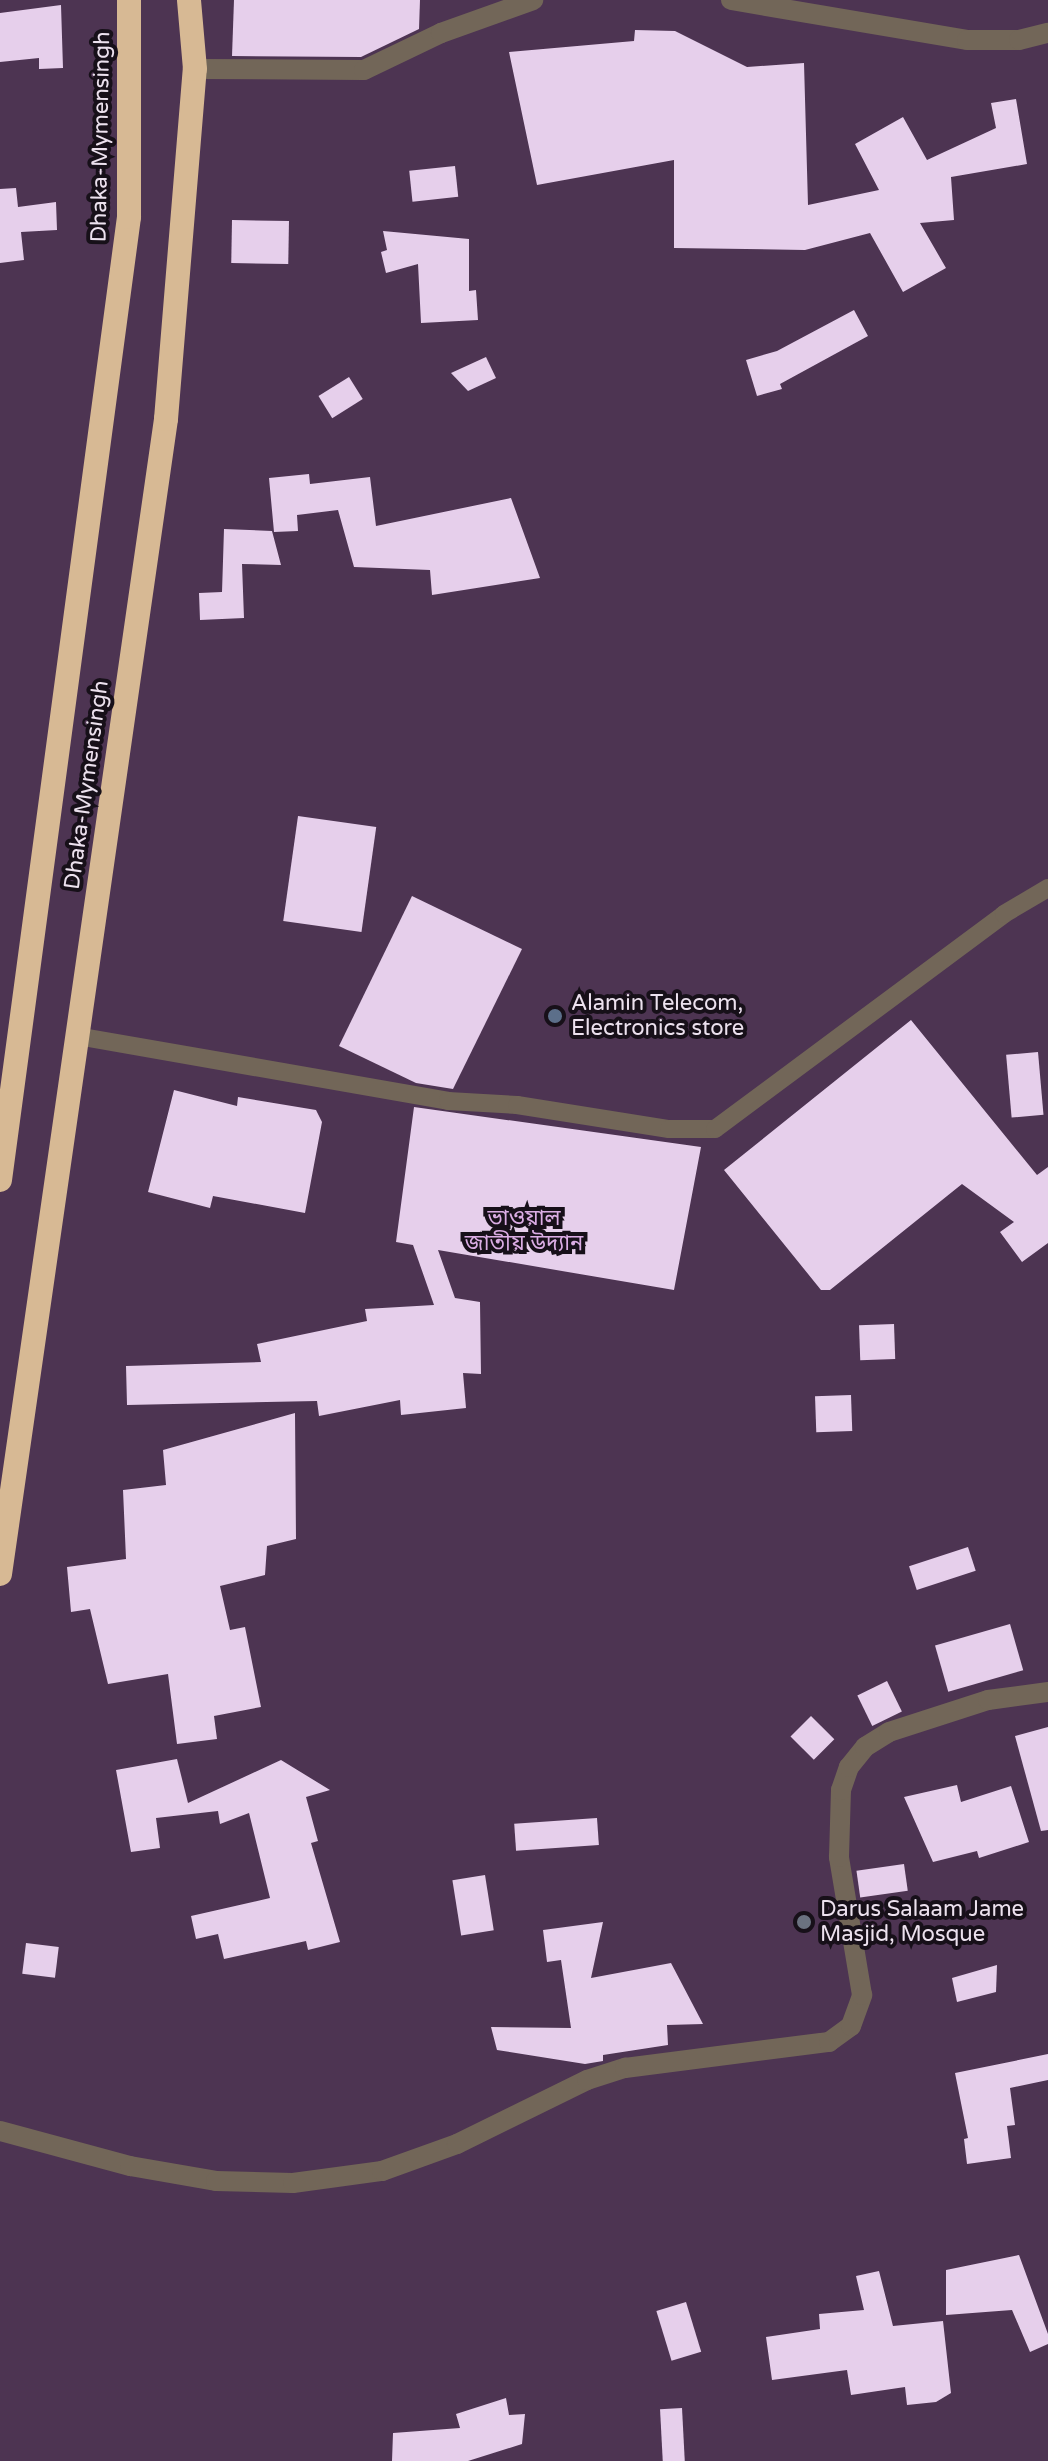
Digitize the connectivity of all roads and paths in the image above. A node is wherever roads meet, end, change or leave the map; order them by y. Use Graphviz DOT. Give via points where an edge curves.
graph roads {
  1 [pos="129,0"];
  2 [pos="189,0"];
  3 [pos="533,0"];
  4 [pos="731,0"];
  5 [pos="1048,33"];
  6 [pos="195,69"];
  7 [pos="1048,888"];
  8 [pos="77,1036"];
  9 [pos="0,1180"];
  10 [pos="0,1574"];
  11 [pos="1048,1692"];
  12 [pos="0,2131"];
  1 -- 9 [label="highway, Dhaka-Mymensingh" via="129,217"];
  2 -- 6 [label="highway, Dhaka-Mymensingh"];
  3 -- 6 [label="street" via="441,33 364,70"];
  4 -- 5 [label="street" via="967,40 1019,40"];
  6 -- 8 [label="highway, Dhaka-Mymensingh" via="166,419"];
  7 -- 8 [label="lane" via="1004,914 715,1129 669,1129 517,1105 448,1101"];
  8 -- 10 [label="highway, Dhaka-Mymensingh"];
  11 -- 12 [label="street" via="988,1700 889,1732 865,1747 849,1767 841,1790 839,1857 862,1995 851,2026 829,2042 625,2068 587,2080 457,2144 382,2171 293,2183 216,2181 130,2166"];
}
